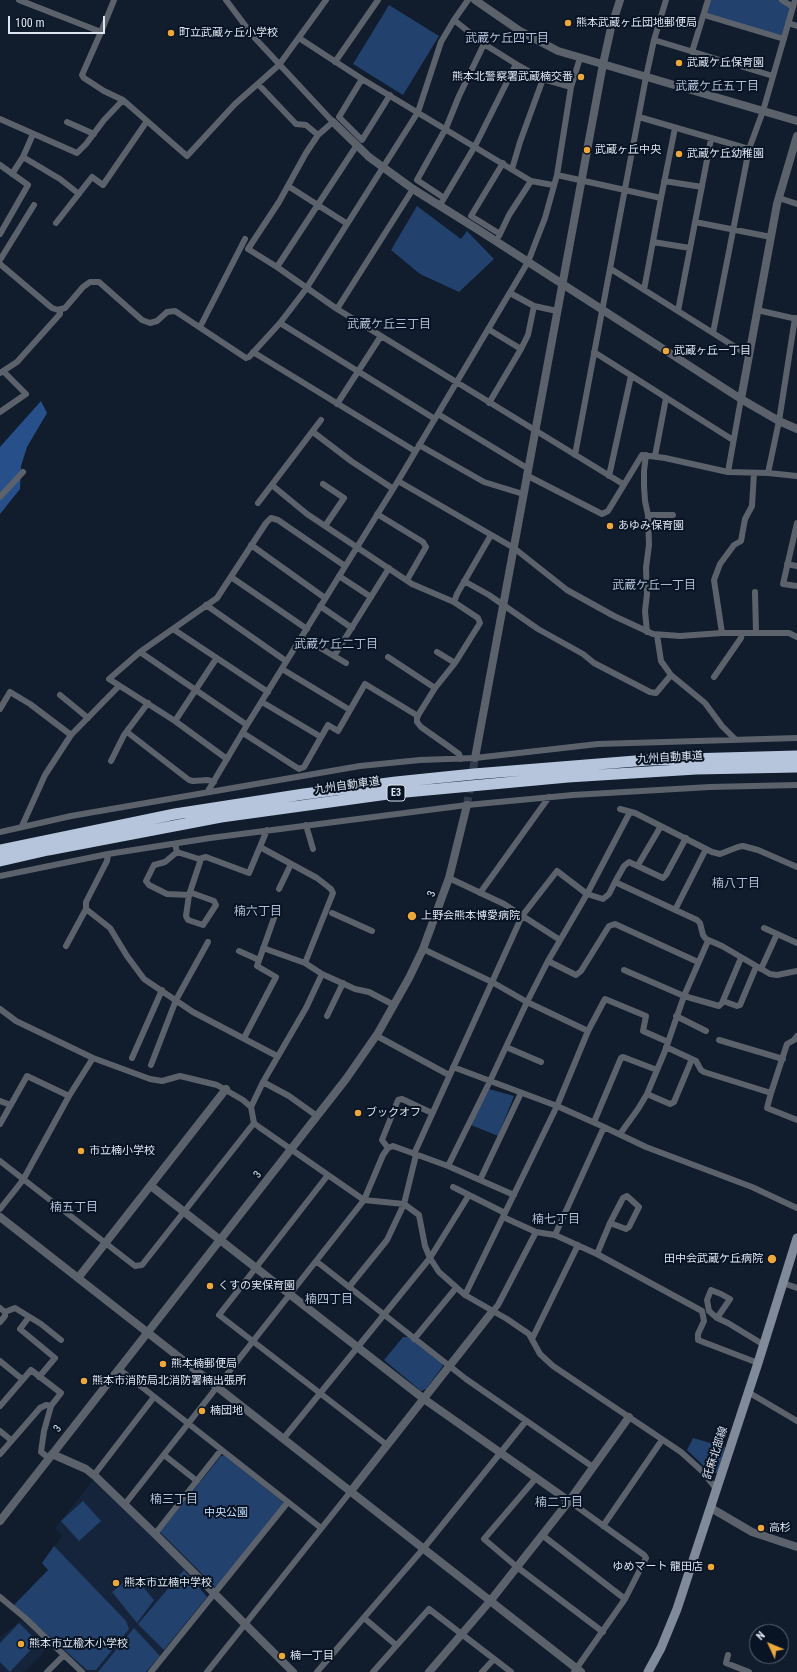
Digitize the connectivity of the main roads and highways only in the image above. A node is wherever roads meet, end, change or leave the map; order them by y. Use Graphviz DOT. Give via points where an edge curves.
graph roads {
  1 [pos="797,756"];
  2 [pos="797,767"];
  3 [pos="0,850"];
  4 [pos="0,861"];
  5 [pos="797,1238"];
  6 [pos="648,1672"];
  1 -- 3 [label="highway, 九州自動車道 / E3" via="640,761 396,782 175,814"];
  2 -- 4 [label="highway, 九州自動車道 / E3" via="696,769 575,776 395,793 221,817"];
  5 -- 6 [label="main road, 託麻北部線" via="677,1609"];
}
